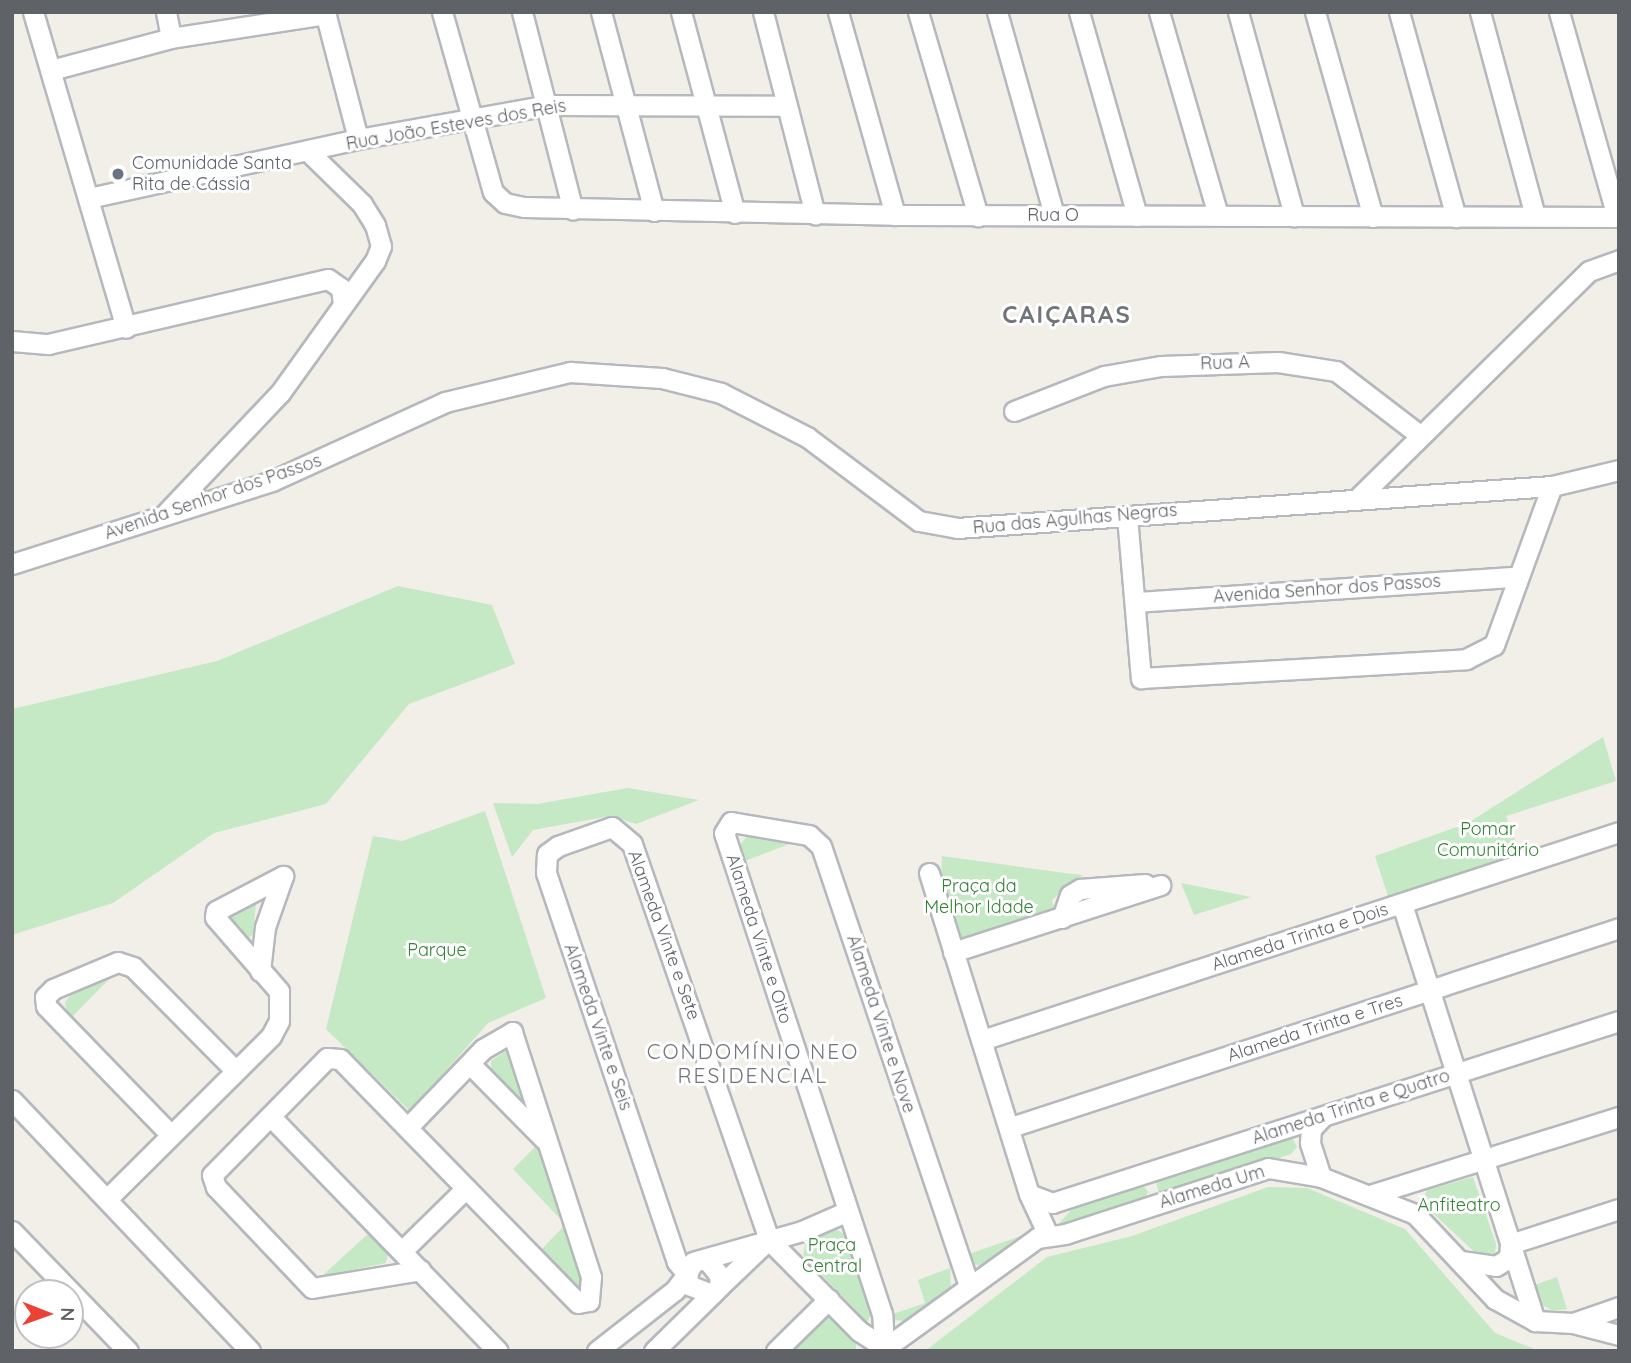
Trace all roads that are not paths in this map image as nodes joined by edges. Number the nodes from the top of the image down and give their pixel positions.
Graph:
1 (33, 12) edge
2 (166, 12) edge
3 (442, 12) edge
4 (522, 12) edge
5 (601, 12) edge
6 (681, 12) edge
7 (763, 12) edge
8 (838, 12) edge
9 (918, 12) edge
10 (997, 12) edge
11 (1079, 12) edge
12 (1159, 12) edge
13 (1238, 12) edge
14 (1315, 12) edge
15 (1399, 12) edge
16 (1480, 12) edge
17 (1559, 12) edge
18 (325, 13) edge
19 (171, 38) junction
20 (51, 70) junction
21 (625, 103) junction
22 (706, 104) junction
23 (548, 105) junction
24 (787, 106) junction
25 (473, 118) junction
26 (358, 139) junction
27 (310, 153) junction
28 (89, 198) junction
29 (573, 210) junction
30 (654, 211) junction
31 (735, 213) junction
32 (815, 214) junction
33 (895, 215) junction
34 (1054, 215) junction
35 (1218, 215) junction
36 (978, 216) junction
37 (1137, 216) junction
38 (1294, 216) junction
39 (1535, 216) junction
40 (1373, 217) junction
41 (1456, 217) junction
42 (1618, 218) edge
43 (1619, 260) edge
44 (343, 304) junction
45 (127, 328) junction
46 (12, 341) edge
47 (570, 372) joint
48 (1014, 411) dead end
49 (1421, 436) junction
50 (1619, 470) edge
51 (1552, 486) junction
52 (1359, 497) junction
53 (166, 513) junction
54 (1126, 516) junction
55 (12, 564) edge
56 (1517, 576) junction
57 (1136, 602) junction
58 (741, 822) joint
59 (622, 831) joint
60 (1619, 832) edge
61 (929, 873) dead end
62 (1402, 904) junction
63 (1062, 918) dead end
64 (265, 927) junction
65 (1619, 928) edge
66 (228, 937) junction
67 (953, 952) junction
68 (260, 971) junction
69 (1432, 990) junction
70 (1619, 1021) edge
71 (982, 1040) junction
72 (471, 1065) junction
73 (235, 1070) junction
74 (1460, 1072) junction
75 (12, 1100) edge
76 (270, 1116) junction
77 (1322, 1117) junction
78 (1619, 1117) edge
79 (408, 1127) junction
80 (1011, 1127) junction
81 (170, 1134) junction
82 (546, 1142) junction
83 (1482, 1161) junction
84 (1139, 1174) junction
85 (1321, 1177) junction
86 (464, 1190) junction
87 (1083, 1194) junction
88 (1029, 1195) junction
89 (1373, 1195) junction
90 (108, 1198) junction
91 (1147, 1207) junction
92 (1619, 1209) edge
93 (848, 1211) junction
94 (12, 1231) edge
95 (802, 1231) junction
96 (1041, 1233) junction
97 (769, 1240) junction
98 (1510, 1244) junction
99 (402, 1251) junction
100 (790, 1257) junction
101 (707, 1260) junction
102 (1461, 1261) junction
103 (421, 1270) junction
104 (687, 1274) junction
105 (968, 1284) junction
106 (716, 1290) junction
107 (829, 1299) junction
108 (1619, 1307) edge
109 (882, 1314) junction
110 (1535, 1321) junction
111 (1573, 1323) junction
112 (859, 1331) junction
113 (1619, 1335) edge
114 (883, 1349) edge
115 (128, 1351) edge
116 (250, 1351) edge
117 (498, 1351) edge
118 (597, 1351) edge
119 (654, 1351) edge
120 (776, 1351) edge

1 - 20 street
2 - 19 street
3 - 25 street
4 - 23 street
5 - 21 street
6 - 22 street
7 - 24 street
8 - 33 street
9 - 36 street
10 - 34 street
11 - 37 street
12 - 35 street
13 - 38 street
14 - 40 street
15 - 41 street
16 - 39 street
17 - 42 street
18 - 19 street
18 - 26 street
19 - 20 street
20 - 28 street
21 - 22 street, Rua João Esteves dos Reis
21 - 23 street, Rua João Esteves dos Reis
21 - 30 street
22 - 24 street, Rua João Esteves dos Reis
22 - 31 street
23 - 25 street, Rua João Esteves dos Reis
23 - 29 street
24 - 32 street
25 - 26 street, Rua João Esteves dos Reis
25 - 29 street, Rua O
26 - 27 street, Rua João Esteves dos Reis
27 - 28 street, Rua João Esteves dos Reis
27 - 44 street
28 - 45 street
29 - 30 street, Rua O
30 - 31 street, Rua O
31 - 32 street, Rua O
32 - 33 street, Rua O
33 - 36 street, Rua O
34 - 36 street, Rua O
34 - 37 street, Rua O
35 - 37 street, Rua O
35 - 38 street, Rua O
38 - 40 street, Rua O
39 - 41 street, Rua O
39 - 42 street, Rua O
40 - 41 street, Rua O
43 - 49 street
44 - 45 street
44 - 53 street
45 - 46 street
47 - 53 street, Avenida Senhor dos Passos
47 - 54 street, Rua das Agulhas Negras
48 - 49 street, Rua A
49 - 52 street
50 - 51 street, Rua das Agulhas Negras
51 - 52 street, Rua das Agulhas Negras
51 - 56 street
52 - 54 street, Rua das Agulhas Negras
53 - 55 street, Avenida Senhor dos Passos
54 - 57 street
56 - 57 street, Avenida Senhor dos Passos
56 - 57 street
58 - 93 street, Alameda Vinte e Oito
58 - 105 street, Alameda Vinte e Nove
59 - 97 street, Alameda Vinte e Sete
59 - 104 street, Alameda Vinte e Seis
60 - 62 street, Alameda Trinta e Dois
61 - 67 street
62 - 69 street
62 - 71 street, Alameda Trinta e Dois
63 - 67 street
64 - 66 street
64 - 66 street
64 - 68 street
65 - 69 street, Alameda Trinta e Tres
66 - 68 street
67 - 71 street
68 - 73 street
69 - 74 street
69 - 80 street, Alameda Trinta e Tres
70 - 74 street, Alameda Trinta e Quatro
71 - 80 street
72 - 79 street
72 - 82 street
72 - 82 street
73 - 81 street
73 - 81 street
74 - 77 street, Alameda Trinta e Quatro
74 - 83 street
75 - 90 street
76 - 79 street
76 - 99 street
76 - 103 street
77 - 84 street, Alameda Trinta e Quatro
77 - 85 street
78 - 83 street
79 - 86 street
80 - 88 street
81 - 90 street
82 - 86 street
83 - 89 street
83 - 98 street
84 - 87 street, Alameda Trinta e Quatro
84 - 91 street
85 - 89 street, Alameda Um
85 - 91 street, Alameda Um
86 - 99 street
87 - 88 street, Alameda Trinta e Quatro
87 - 96 street, Alameda Trinta e Quatro
88 - 96 street
89 - 102 street, Alameda Um
90 - 116 street
91 - 96 street, Alameda Um
92 - 98 street
93 - 95 street
93 - 109 street, Alameda Vinte e Oito
94 - 115 street
95 - 97 street
95 - 100 street
96 - 105 street, Alameda Um
97 - 100 street
97 - 101 street
97 - 106 street
98 - 102 street
98 - 110 street
99 - 103 street
100 - 107 street
101 - 104 street
101 - 106 street
102 - 110 street, Alameda Um
103 - 117 street
104 - 106 street
104 - 118 street
105 - 114 street, Alameda Um
106 - 119 street
107 - 112 street
107 - 120 street
108 - 111 street
109 - 112 street
109 - 114 street, Alameda Vinte e Oito
110 - 111 street
111 - 113 street
112 - 114 street

